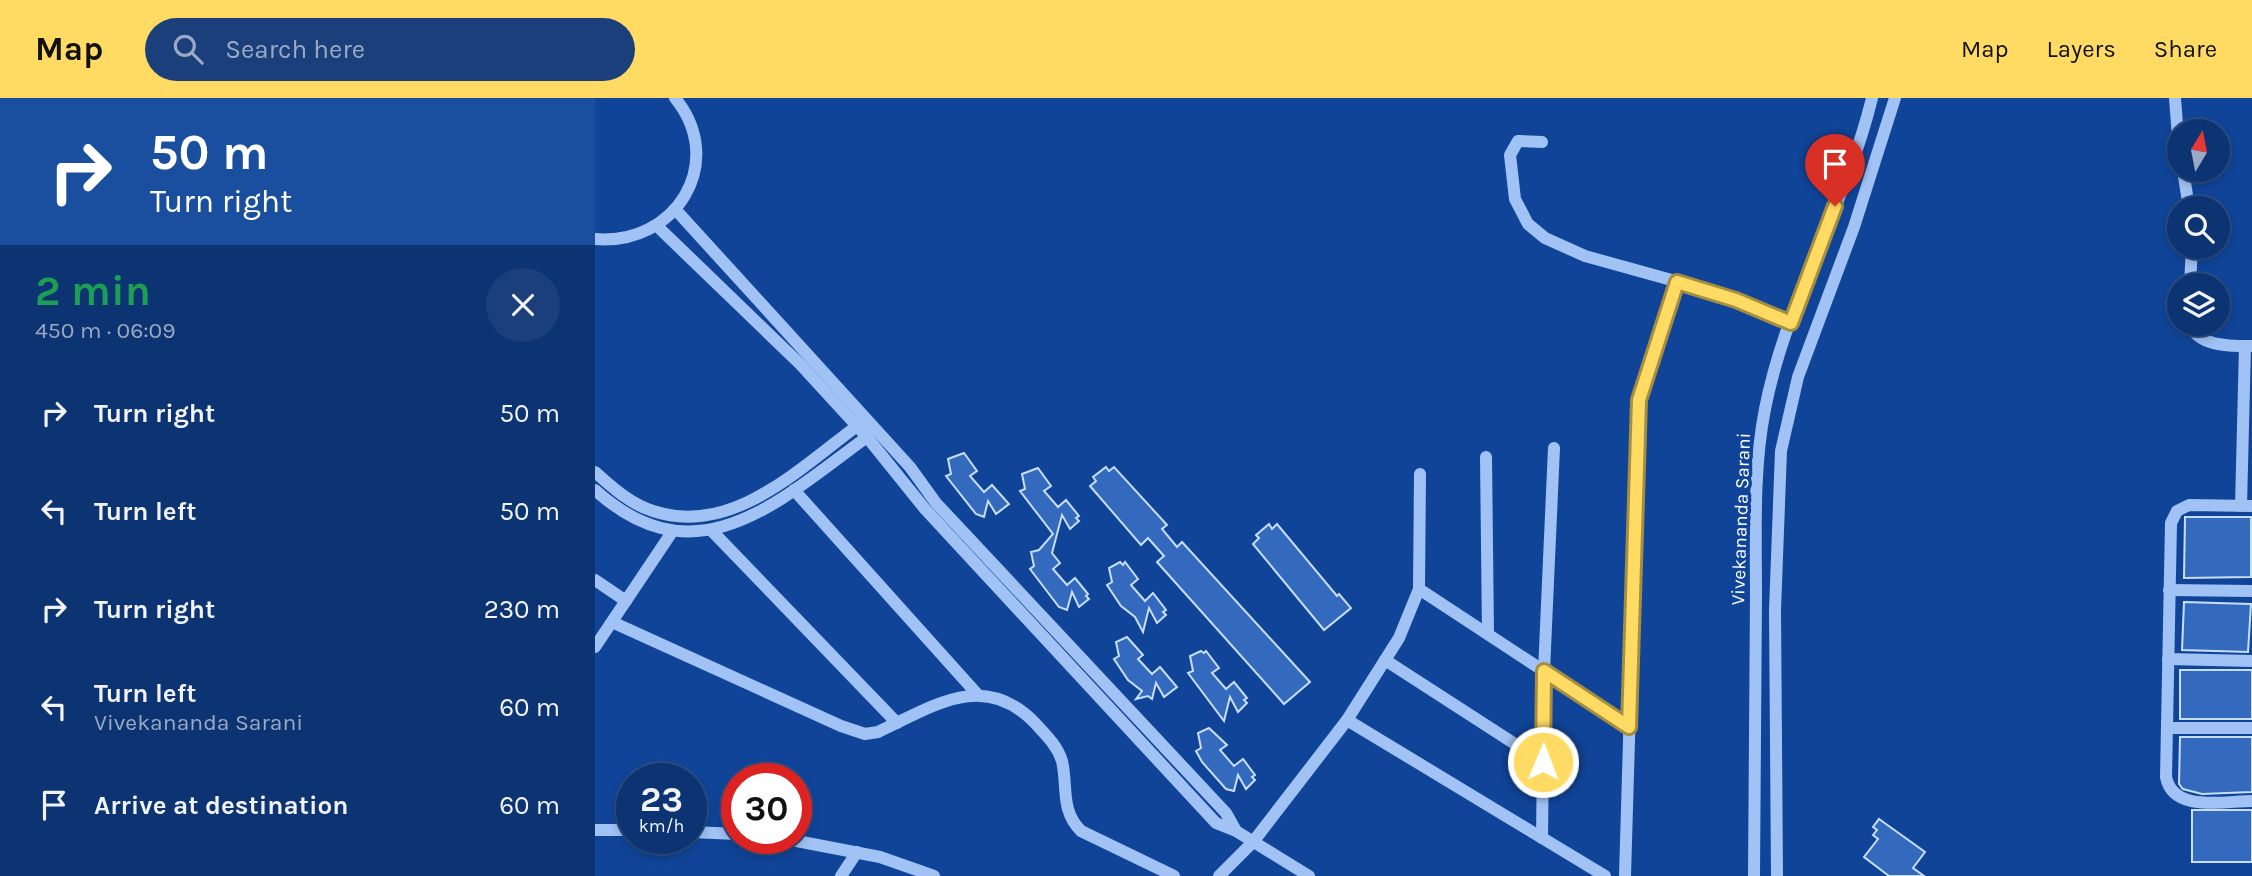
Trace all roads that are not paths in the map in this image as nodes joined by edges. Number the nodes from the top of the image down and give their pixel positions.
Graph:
1 (675, 98) edge
2 (1872, 98) edge
3 (1895, 98) edge
4 (2175, 98) edge
5 (2177, 119) edge
6 (1542, 142) dead end
7 (675, 209) junction
8 (657, 226) junction
9 (595, 239) edge
10 (1677, 282) junction
11 (1791, 323) junction
12 (2198, 336) edge
13 (793, 340) junction
14 (2249, 346) edge
15 (784, 351) junction
16 (857, 426) junction
17 (2248, 428) edge
18 (867, 437) junction
19 (1554, 448) dead end
20 (1486, 457) dead end
21 (595, 472) edge
22 (1420, 474) dead end
23 (595, 490) edge
24 (795, 490) junction
25 (2247, 506) edge
26 (712, 531) junction
27 (672, 532) junction
28 (595, 580) edge
29 (1419, 589) junction
30 (2169, 590) junction
31 (2252, 591) edge
32 (626, 601) junction
33 (612, 622) junction
34 (1487, 634) junction
35 (595, 647) edge
36 (2168, 659) junction
37 (1385, 660) junction
38 (2252, 661) edge
39 (1544, 671) junction
40 (978, 695) junction
41 (1347, 720) junction
42 (897, 723) junction
43 (1629, 727) junction
44 (2167, 728) junction
45 (2252, 728) edge
46 (1755, 733) junction
47 (1775, 733) junction
48 (1543, 762) junction
49 (2252, 800) edge
50 (595, 830) edge
51 (616, 830) edge
52 (1236, 831) junction
53 (1542, 838) junction
54 (1253, 842) junction
55 (812, 844) edge
56 (857, 852) junction
57 (841, 876) edge
58 (934, 876) edge
59 (1174, 876) edge
60 (1219, 876) edge
61 (1310, 876) edge
62 (1605, 876) edge
63 (1625, 876) edge
64 (1754, 876) edge
65 (1777, 876) edge

1 - 7 street
2 - 11 street, Vivekananda Sarani
3 - 47 street, Vivekananda Sarani
4 - 5 street
6 - 10 street
7 - 8 street
7 - 13 street
8 - 9 street
8 - 15 street
10 - 11 street
10 - 43 street
11 - 46 street, Vivekananda Sarani
12 - 14 street
13 - 15 street
13 - 52 street
14 - 17 street
15 - 16 street
16 - 18 street
16 - 21 street
17 - 25 street
18 - 24 street
18 - 52 street
19 - 39 street
20 - 34 street
22 - 29 street
23 - 27 street
24 - 26 street
24 - 40 street
25 - 30 street
26 - 27 street
26 - 42 street
27 - 32 street
28 - 32 street
29 - 34 street
29 - 37 street
30 - 31 street
30 - 36 street
32 - 33 street
33 - 35 street
33 - 42 street
34 - 39 street
36 - 38 street
36 - 44 street
37 - 41 street
37 - 48 street
39 - 43 street
39 - 48 street
40 - 42 street
40 - 59 street
41 - 53 street
41 - 54 street
43 - 63 street
44 - 45 street
44 - 49 street
46 - 47 street
46 - 64 street, Vivekananda Sarani
47 - 65 street, Vivekananda Sarani
48 - 53 street
50 - 51 street
52 - 54 street
53 - 62 street
54 - 60 street
54 - 61 street
55 - 56 street
56 - 57 street
56 - 58 street

